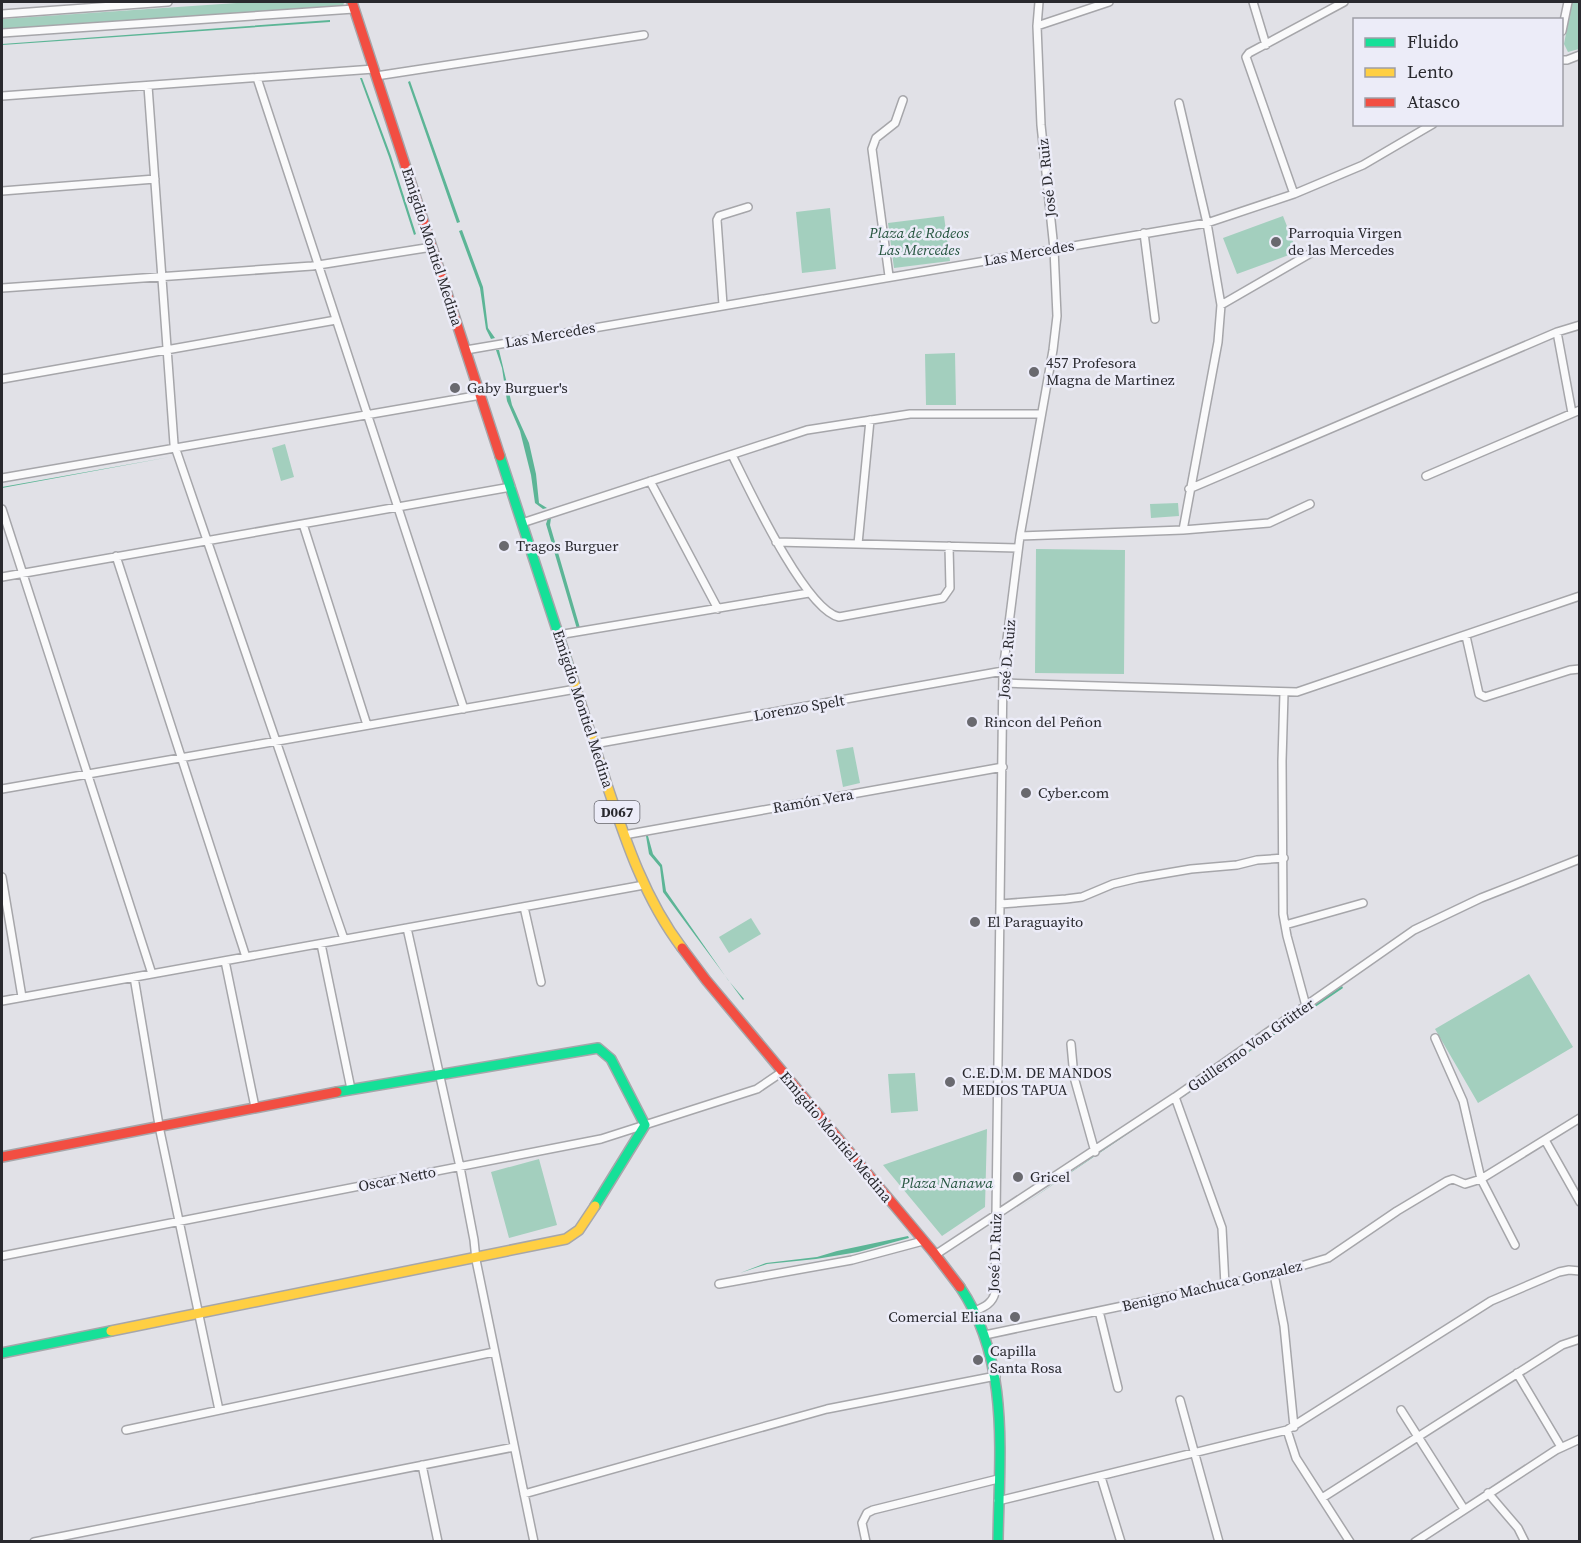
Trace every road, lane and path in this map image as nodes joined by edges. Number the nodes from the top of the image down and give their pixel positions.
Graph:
1 (168, 2) edge
2 (1039, 2) edge
3 (1109, 2) edge
4 (1253, 2) edge
5 (1344, 2) edge
6 (1568, 2) edge
7 (77, 5) edge
8 (353, 5) edge
9 (2, 14) edge
10 (1037, 26) junction
11 (1563, 26) edge
12 (2, 33) edge
13 (644, 35) dead end
14 (1266, 45) junction
15 (1580, 55) edge
16 (1564, 60) edge
17 (1580, 64) edge
18 (375, 72) junction
19 (257, 78) junction
20 (148, 86) junction
21 (2, 96) edge
22 (903, 100) dead end
23 (1179, 104) dead end
24 (1430, 126) edge
25 (155, 179) junction
26 (2, 190) edge
27 (1294, 194) junction
28 (748, 207) dead end
29 (1207, 223) junction
30 (1144, 233) junction
31 (432, 247) junction
32 (1054, 249) junction
33 (1311, 253) dead end
34 (318, 265) junction
35 (889, 276) junction
36 (162, 277) junction
37 (2, 288) edge
38 (723, 304) junction
39 (1221, 305) junction
40 (1155, 319) dead end
41 (336, 320) junction
42 (1580, 325) edge
43 (1557, 332) junction
44 (167, 350) junction
45 (466, 350) junction
46 (2, 379) edge
47 (481, 395) junction
48 (1580, 410) edge
49 (1572, 413) junction
50 (1041, 414) junction
51 (367, 415) junction
52 (870, 420) junction
53 (175, 448) junction
54 (732, 455) junction
55 (1426, 476) dead end
56 (2, 478) edge
57 (650, 481) junction
58 (511, 488) junction
59 (1189, 489) junction
60 (1310, 504) dead end
61 (398, 507) junction
62 (2, 509) edge
63 (522, 523) junction
64 (303, 524) junction
65 (1182, 530) junction
66 (1020, 536) junction
67 (207, 541) junction
68 (776, 542) junction
69 (858, 544) junction
70 (949, 546) junction
71 (1018, 548) junction
72 (116, 556) junction
73 (22, 573) junction
74 (2, 577) edge
75 (809, 593) junction
76 (1580, 596) edge
77 (718, 609) junction
78 (558, 635) junction
79 (1466, 636) junction
80 (1580, 669) edge
81 (1003, 671) junction
82 (1003, 683) junction
83 (576, 689) junction
84 (1284, 693) junction
85 (464, 709) junction
86 (367, 725) junction
87 (276, 741) junction
88 (594, 744) junction
89 (182, 758) junction
90 (1003, 767) junction
91 (87, 775) junction
92 (2, 789) edge
93 (624, 835) junction
94 (1284, 858) junction
95 (1580, 859) edge
96 (2, 877) edge
97 (644, 885) junction
98 (1363, 903) dead end
99 (1000, 904) junction
100 (524, 907) junction
101 (1285, 926) junction
102 (407, 928) junction
103 (344, 939) junction
104 (321, 944) junction
105 (246, 957) junction
106 (225, 961) junction
107 (152, 974) junction
108 (134, 977) junction
109 (541, 982) dead end
110 (22, 997) junction
111 (2, 1001) edge
112 (1306, 1006) junction
113 (1435, 1038) dead end
114 (1071, 1044) dead end
115 (782, 1072) junction
116 (441, 1074) junction
117 (351, 1089) junction
118 (1175, 1097) junction
119 (255, 1107) junction
120 (1580, 1118) edge
121 (159, 1125) junction
122 (645, 1125) junction
123 (1545, 1140) junction
124 (1095, 1152) junction
125 (2, 1157) edge
126 (460, 1167) junction
127 (1481, 1179) junction
128 (1580, 1202) edge
129 (996, 1214) junction
130 (179, 1221) junction
131 (923, 1241) junction
132 (1515, 1245) dead end
133 (935, 1255) junction
134 (2, 1256) edge
135 (476, 1260) junction
136 (1580, 1271) edge
137 (1274, 1274) junction
138 (719, 1284) dead end
139 (1225, 1285) junction
140 (975, 1311) junction
141 (1099, 1311) junction
142 (198, 1314) junction
143 (985, 1335) junction
144 (1580, 1338) edge
145 (494, 1352) junction
146 (2, 1353) edge
147 (1517, 1373) junction
148 (996, 1376) junction
149 (1118, 1388) dead end
150 (1180, 1400) dead end
151 (219, 1410) junction
152 (1401, 1410) dead end
153 (1294, 1427) junction
154 (126, 1430) dead end
155 (1287, 1430) junction
156 (1417, 1437) junction
157 (1580, 1439) edge
158 (514, 1447) junction
159 (1561, 1447) junction
160 (1194, 1454) junction
161 (422, 1465) junction
162 (1101, 1477) junction
163 (998, 1479) junction
164 (1488, 1493) junction
165 (524, 1494) junction
166 (1322, 1498) junction
167 (998, 1501) junction
168 (1464, 1509) junction
169 (49, 1540) edge
170 (34, 1542) edge
171 (438, 1542) edge
172 (534, 1542) edge
173 (866, 1542) edge
174 (998, 1542) edge
175 (1121, 1542) edge
176 (1220, 1542) edge
177 (1350, 1542) edge
178 (1415, 1542) edge
179 (1525, 1542) edge

1 - 7 street
2 - 10 street, José D. Ruiz
3 - 10 street
4 - 14 street
5 - 14 street
6 - 11 street
7 - 9 street
8 - 12 street
8 - 18 main road, Emigdio Montiel Medina / D067
10 - 32 street, José D. Ruiz
13 - 18 street
14 - 27 street
15 - 16 street
16 - 17 street
18 - 19 street
18 - 31 main road, Emigdio Montiel Medina / D067
19 - 20 street
19 - 34 street
20 - 21 street
20 - 25 street
22 - 35 street
23 - 29 street
24 - 27 street, Las Mercedes
25 - 26 street
25 - 36 street
27 - 29 street, Las Mercedes
28 - 38 street
29 - 30 street, Las Mercedes
29 - 39 street
30 - 32 street, Las Mercedes
30 - 40 street
31 - 34 street
31 - 45 main road, Emigdio Montiel Medina / D067
32 - 35 street, Las Mercedes
32 - 50 street, José D. Ruiz
33 - 39 street
34 - 36 street
34 - 41 street
35 - 38 street, Las Mercedes
36 - 37 street
36 - 44 street
38 - 45 street, Las Mercedes
39 - 59 street
41 - 44 street
41 - 51 street
42 - 43 street
43 - 49 street
43 - 59 street
44 - 46 street
44 - 53 street
45 - 47 main road, Emigdio Montiel Medina / D067
47 - 51 street
47 - 58 main road, Emigdio Montiel Medina / D067
48 - 49 street
49 - 55 street
50 - 52 street
50 - 66 street, José D. Ruiz
51 - 53 street
51 - 61 street
52 - 54 street
52 - 69 street
53 - 56 street
53 - 67 street
54 - 57 street
54 - 68 street
57 - 63 street
57 - 77 street
58 - 61 street
58 - 63 main road, Emigdio Montiel Medina / D067
59 - 65 street
60 - 65 street
61 - 64 street
61 - 85 street
62 - 73 street
63 - 78 main road, Emigdio Montiel Medina / D067
64 - 67 street
64 - 86 street
65 - 66 street
66 - 71 street, José D. Ruiz
67 - 72 street
67 - 87 street
68 - 69 street
68 - 75 street
69 - 70 street
70 - 71 street
70 - 75 street
71 - 81 street, José D. Ruiz
72 - 73 street
72 - 89 street
73 - 74 street
73 - 91 street
75 - 77 street
76 - 79 street
77 - 78 street
78 - 83 main road, Emigdio Montiel Medina / D067
79 - 80 street
79 - 84 street
81 - 82 street, José D. Ruiz
81 - 88 street, Lorenzo Spelt
82 - 84 street
82 - 90 street, José D. Ruiz
83 - 85 street
83 - 88 main road, Emigdio Montiel Medina / D067
84 - 94 street
85 - 86 street
86 - 87 street
87 - 89 street
87 - 103 street
88 - 93 main road, Emigdio Montiel Medina / D067
89 - 91 street
89 - 105 street
90 - 93 street, Ramón Vera
90 - 99 street, José D. Ruiz
91 - 92 street
91 - 107 street
93 - 97 main road, Emigdio Montiel Medina / D067
94 - 99 street
94 - 101 street
95 - 112 street, Guillermo Von Grütter
96 - 110 street
97 - 100 street
97 - 115 main road, Emigdio Montiel Medina / D067
98 - 101 street
99 - 129 street, José D. Ruiz
100 - 102 street
100 - 109 street
101 - 112 street
102 - 103 street
102 - 116 street
103 - 104 street
104 - 105 street
104 - 117 street
105 - 106 street
106 - 107 street
106 - 119 street
107 - 108 street
108 - 110 street
108 - 121 street
110 - 111 street
112 - 118 street, Guillermo Von Grütter
113 - 127 street
114 - 124 street
115 - 122 street, Oscar Netto
115 - 131 main road, Emigdio Montiel Medina / D067
116 - 117 main road
116 - 122 main road
116 - 126 street
117 - 119 main road
118 - 124 street, Guillermo Von Grütter
118 - 139 street
119 - 121 main road
120 - 123 street, Benigno Machuca Gonzalez
121 - 125 main road
121 - 130 street
122 - 126 street, Oscar Netto
122 - 135 main road
123 - 127 street, Benigno Machuca Gonzalez
123 - 128 street
124 - 129 street, Guillermo Von Grütter
126 - 130 street, Oscar Netto
126 - 135 street
127 - 132 street
127 - 137 street, Benigno Machuca Gonzalez
129 - 133 street, Guillermo Von Grütter
129 - 140 street, José D. Ruiz
130 - 134 street, Oscar Netto
130 - 142 street
131 - 133 main road, Emigdio Montiel Medina / D067
131 - 138 street
133 - 140 main road, Emigdio Montiel Medina / D067
135 - 142 main road
135 - 145 street
136 - 153 street
137 - 139 street, Benigno Machuca Gonzalez
137 - 153 street
139 - 141 street, Benigno Machuca Gonzalez
140 - 143 main road, Emigdio Montiel Medina / D067
141 - 143 street, Benigno Machuca Gonzalez
141 - 149 street
142 - 146 main road
142 - 151 street
143 - 148 main road, Emigdio Montiel Medina / D067
144 - 147 street
145 - 151 street
145 - 158 street
147 - 156 street
147 - 159 street
148 - 163 main road, Emigdio Montiel Medina / D067
148 - 165 street
150 - 160 street
151 - 154 street
152 - 156 street
153 - 155 street
155 - 160 street
155 - 166 street
156 - 166 street
156 - 168 street
157 - 159 street
158 - 161 street
158 - 165 street
159 - 164 street
160 - 162 street
160 - 176 street
161 - 169 street
161 - 171 street
162 - 167 street
162 - 175 street
163 - 167 main road, Emigdio Montiel Medina / D067
163 - 173 street
164 - 168 street
164 - 179 street
165 - 172 street
166 - 177 street
167 - 174 main road, Emigdio Montiel Medina / D067
168 - 178 street
169 - 170 street

